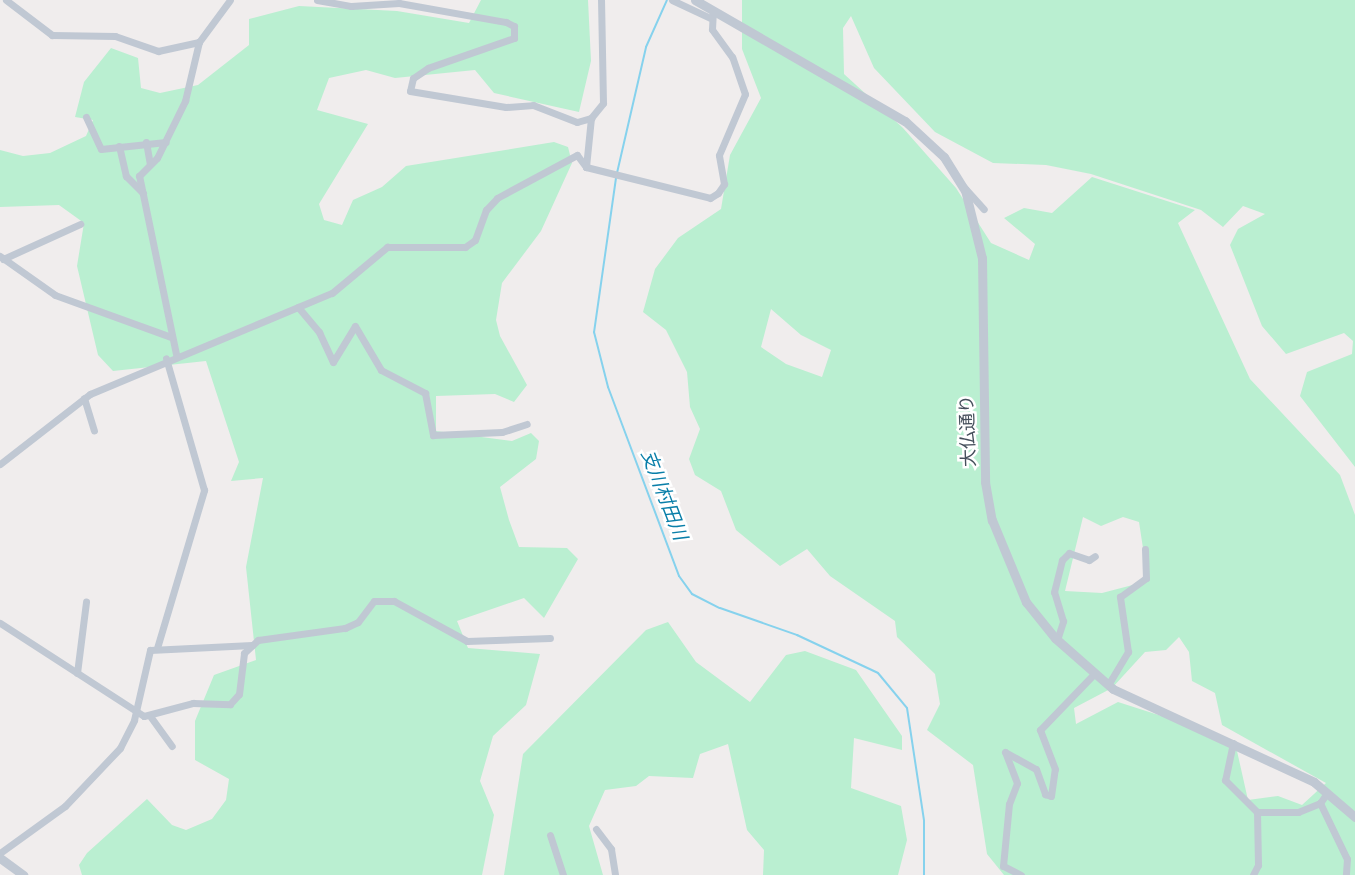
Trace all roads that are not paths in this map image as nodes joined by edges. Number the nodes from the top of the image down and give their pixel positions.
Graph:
1 (6, 0) edge
2 (230, 0) edge
3 (317, 0) edge
4 (601, 0) edge
5 (695, 0) edge
6 (675, 1) edge
7 (712, 14) junction
8 (199, 42) junction
9 (86, 117) dead end
10 (591, 118) junction
11 (146, 142) junction
12 (166, 142) junction
13 (119, 146) junction
14 (150, 164) junction
15 (586, 167) junction
16 (141, 173) junction
17 (126, 174) junction
18 (962, 185) junction
19 (143, 193) junction
20 (984, 209) dead end
21 (80, 224) dead end
22 (2, 257) edge
23 (298, 307) junction
24 (171, 337) junction
25 (176, 354) junction
26 (166, 358) junction
27 (84, 398) junction
28 (527, 424) dead end
29 (94, 430) dead end
30 (0, 464) edge
31 (1145, 549) dead end
32 (1095, 556) dead end
33 (86, 602) dead end
34 (0, 623) edge
35 (550, 638) dead end
36 (1057, 640) junction
37 (252, 645) junction
38 (158, 648) junction
39 (77, 673) junction
40 (1093, 675) junction
41 (1108, 685) junction
42 (134, 712) junction
43 (150, 716) junction
44 (1233, 743) junction
45 (172, 746) dead end
46 (1327, 793) junction
47 (1321, 803) junction
48 (1257, 812) junction
49 (1355, 817) edge
50 (596, 829) dead end
51 (550, 835) dead end
52 (0, 856) edge
53 (23, 875) edge
54 (564, 875) edge
55 (615, 875) edge
56 (1021, 875) edge
57 (1253, 875) edge
58 (1346, 875) edge

1 - 8 street
2 - 8 street
3 - 10 street
4 - 10 street
5 - 7 street, 大仏通り
6 - 7 street
7 - 15 street
7 - 18 street, 大仏通り
8 - 12 street
9 - 13 street
10 - 15 street
11 - 12 street
11 - 13 street
11 - 14 street
12 - 14 street
13 - 17 street
14 - 16 street
15 - 23 street
16 - 17 street
16 - 19 street
17 - 19 street
18 - 20 street
18 - 36 street, 大仏通り
19 - 24 street
21 - 22 street
22 - 24 street
23 - 25 street
23 - 28 street
24 - 25 street
25 - 26 street
26 - 27 street
26 - 38 street
27 - 29 street
27 - 30 street
31 - 41 street
32 - 36 street
33 - 39 street
34 - 39 street
35 - 37 street
36 - 40 street, 大仏通り
37 - 38 street
37 - 43 street
38 - 42 street
39 - 42 street
40 - 41 street, 大仏通り
40 - 56 street
41 - 44 street, 大仏通り
42 - 43 street
42 - 52 street
43 - 45 street
44 - 46 street, 大仏通り
44 - 48 street
46 - 47 street
46 - 49 street, 大仏通り
47 - 48 street
47 - 58 street
48 - 57 street
50 - 55 street
51 - 54 street
52 - 53 street

